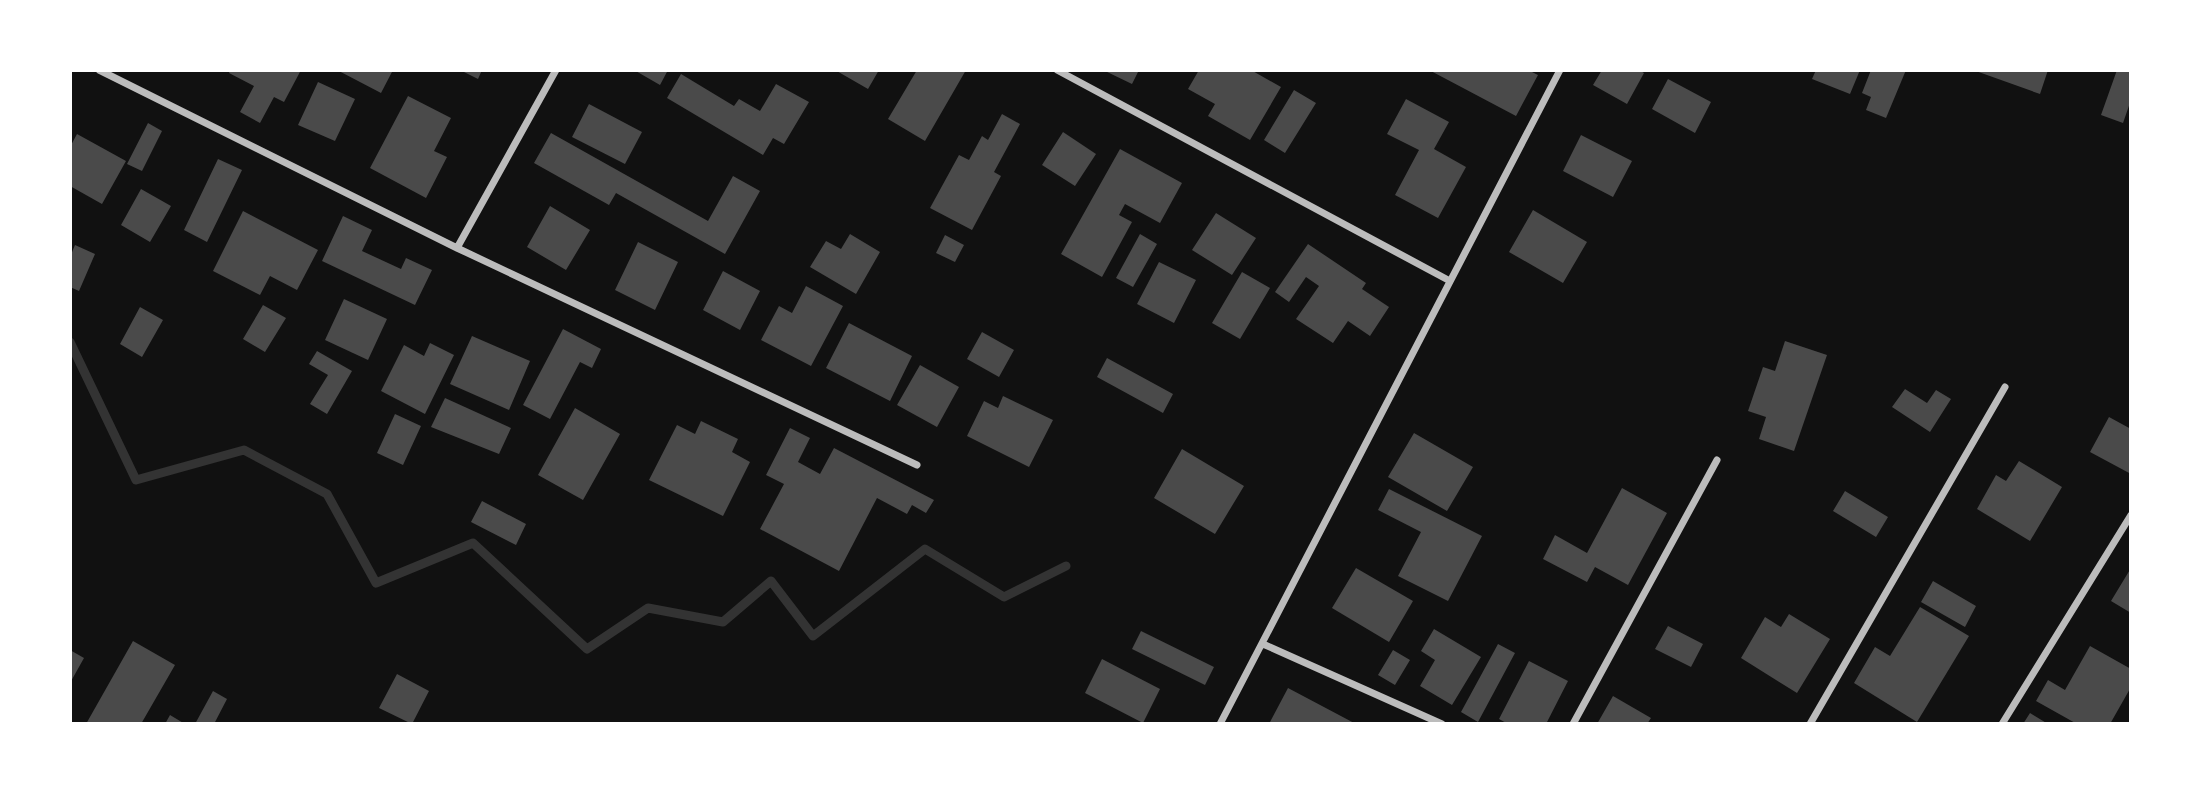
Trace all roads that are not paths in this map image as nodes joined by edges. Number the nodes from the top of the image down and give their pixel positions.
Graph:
1 (99, 70) edge
2 (556, 70) edge
3 (1057, 70) edge
4 (1560, 70) edge
5 (457, 248) junction
6 (1450, 281) junction
7 (2005, 387) dead end
8 (1717, 460) dead end
9 (917, 465) dead end
10 (2131, 515) edge
11 (1263, 644) junction
12 (1220, 724) edge
13 (1443, 724) edge
14 (1573, 724) edge
15 (1810, 724) edge
16 (2002, 724) edge

1 - 5 street
2 - 5 street
3 - 6 street
4 - 6 street
5 - 9 street
6 - 11 street
7 - 15 street
8 - 14 street
10 - 16 street
11 - 12 street
11 - 13 street

